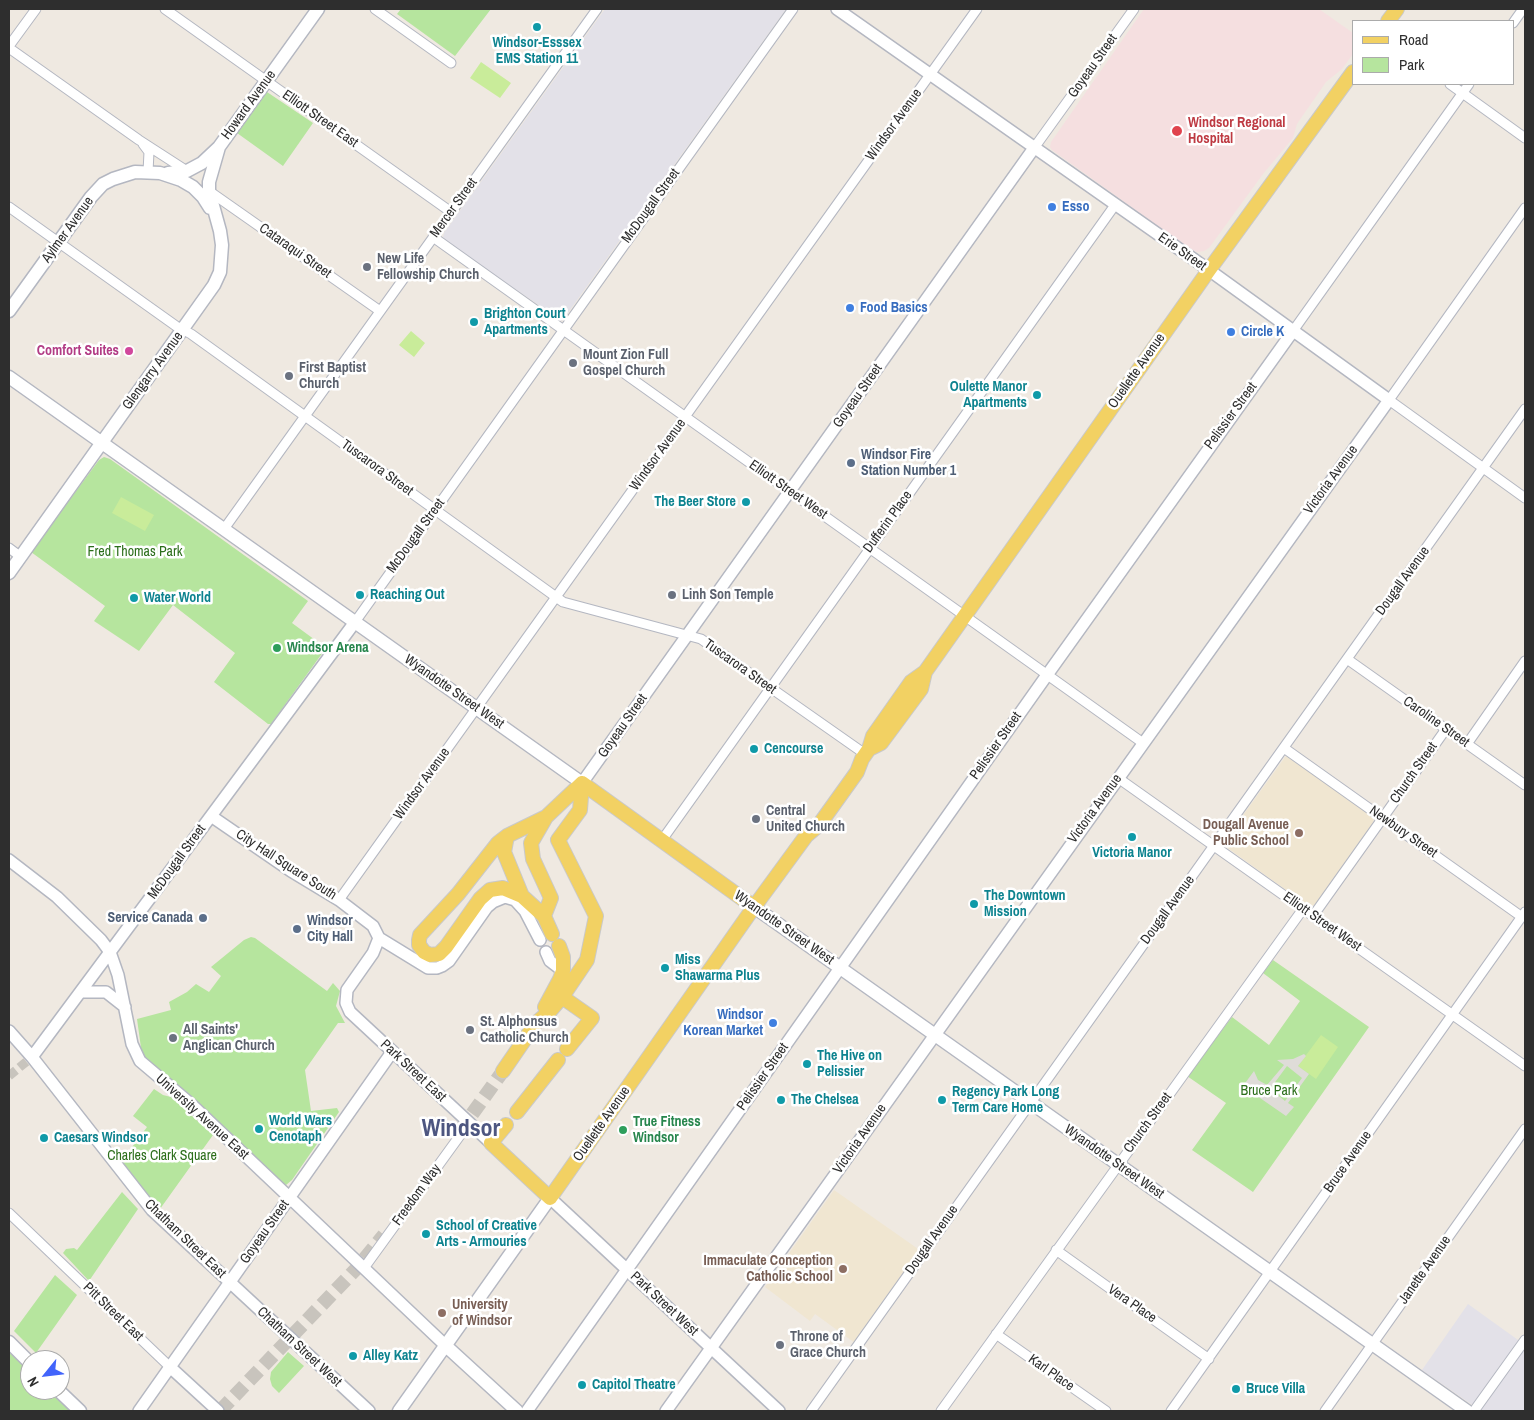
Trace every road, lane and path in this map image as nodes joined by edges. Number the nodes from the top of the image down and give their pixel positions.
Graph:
1 (36, 9) edge
2 (165, 9) edge
3 (318, 9) edge
4 (375, 9) edge
5 (597, 9) edge
6 (792, 9) edge
7 (837, 9) edge
8 (977, 9) edge
9 (1134, 9) edge
10 (1397, 9) edge
11 (1523, 9) edge
12 (1389, 20) edge
13 (1514, 22) edge
14 (9, 47) edge
15 (451, 63) dead end
16 (1352, 73) edge
17 (930, 75) junction
18 (266, 81) junction
19 (1451, 85) edge
20 (1468, 85) edge
21 (1463, 93) junction
22 (1525, 138) edge
23 (139, 140) junction
24 (219, 148) junction
25 (1034, 148) junction
26 (188, 171) junction
27 (154, 172) junction
28 (209, 191) junction
29 (1115, 205) junction
30 (9, 207) edge
31 (1525, 208) edge
32 (451, 212) junction
33 (215, 217) junction
34 (433, 237) junction
35 (58, 242) junction
36 (1209, 270) junction
37 (9, 311) edge
38 (380, 311) junction
39 (183, 329) junction
40 (563, 330) junction
41 (1292, 331) junction
42 (9, 377) edge
43 (1389, 400) junction
44 (1525, 409) edge
45 (305, 416) junction
46 (685, 417) junction
47 (102, 443) junction
48 (1484, 468) junction
49 (790, 492) junction
50 (1525, 498) edge
51 (435, 510) junction
52 (224, 529) junction
53 (9, 548) edge
54 (870, 548) junction
55 (20, 557) junction
56 (9, 573) edge
57 (556, 597) junction
58 (964, 616) junction
59 (355, 622) junction
60 (688, 635) junction
61 (1347, 659) junction
62 (1525, 661) edge
63 (1047, 675) junction
64 (770, 688) junction
65 (476, 708) junction
66 (1446, 729) junction
67 (1143, 743) junction
68 (1467, 744) junction
69 (1284, 748) junction
70 (865, 754) junction
71 (1118, 778) junction
72 (582, 784) junction
73 (1525, 785) edge
74 (211, 816) junction
75 (546, 817) junction
76 (1383, 818) junction
77 (507, 836) junction
78 (662, 840) junction
79 (1214, 846) junction
80 (9, 860) edge
81 (522, 896) junction
82 (339, 900) junction
83 (754, 907) junction
84 (1302, 908) junction
85 (1524, 914) edge
86 (544, 916) junction
87 (1313, 916) junction
88 (379, 938) junction
89 (549, 943) junction
90 (110, 952) junction
91 (840, 968) junction
92 (81, 992) junction
93 (562, 997) junction
94 (125, 1007) junction
95 (1453, 1015) junction
96 (536, 1023) junction
97 (9, 1032) edge
98 (934, 1034) junction
99 (567, 1049) dead end
100 (392, 1052) junction
101 (32, 1057) junction
102 (558, 1060) dead end
103 (1525, 1066) edge
104 (504, 1071) tunnel mouth
105 (1030, 1102) junction
106 (516, 1112) dead end
107 (469, 1122) junction
108 (506, 1125) dead end
109 (1525, 1129) edge
110 (491, 1143) junction
111 (1118, 1164) junction
112 (290, 1198) junction
113 (550, 1198) junction
114 (9, 1213) edge
115 (1056, 1250) junction
116 (364, 1268) junction
117 (627, 1270) junction
118 (1270, 1272) junction
119 (230, 1282) junction
120 (996, 1334) junction
121 (1525, 1340) edge
122 (9, 1342) edge
123 (1372, 1345) junction
124 (446, 1346) junction
125 (711, 1348) junction
126 (20, 1353) edge
127 (1209, 1359) junction
128 (170, 1367) junction
129 (68, 1400) edge
130 (80, 1411) edge
131 (139, 1411) edge
132 (218, 1411) edge
133 (369, 1411) edge
134 (399, 1411) edge
135 (517, 1411) edge
136 (527, 1411) edge
137 (666, 1411) edge
138 (779, 1411) edge
139 (810, 1411) edge
140 (941, 1411) edge
141 (1106, 1411) edge
142 (1172, 1411) edge
143 (1325, 1411) edge
144 (1467, 1411) edge
145 (1474, 1411) edge

1 - 14 street
2 - 18 street, Elliott Street East
3 - 18 main road, Howard Avenue
4 - 15 street
5 - 32 street, Mercer Street
6 - 40 street, McDougall Street
7 - 17 street, Erie Street
8 - 17 street, Windsor Avenue
9 - 25 street, Goyeau Street
10 - 12 main road
11 - 13 street
14 - 23 street
16 - 36 main road, Ouellette Avenue
17 - 25 street, Erie Street
17 - 46 street, Windsor Avenue
18 - 24 main road, Howard Avenue
18 - 32 street, Elliott Street East
19 - 21 street
20 - 21 street, Pelissier Street
21 - 22 street
21 - 41 street, Pelissier Street
23 - 26 street
23 - 27 street
24 - 26 main road, Howard Avenue
24 - 28 main road, Glengarry Avenue
25 - 29 street, Erie Street
25 - 49 street, Goyeau Street
26 - 27 main road, Howard Avenue
27 - 33 main road, Aylmer Avenue
27 - 35 main road, Aylmer Avenue
28 - 33 main road, Glengarry Avenue
28 - 38 street, Cataraqui Street
29 - 36 street, Erie Street
29 - 54 street, Dufferin Place
30 - 35 street, Tuscarora Street
31 - 43 street, Victoria Avenue
32 - 34 street, Mercer Street
33 - 39 main road, Glengarry Avenue
34 - 38 street, Mercer Street
34 - 40 street, Elliott Street West
35 - 37 main road, Aylmer Avenue
35 - 39 street, Tuscarora Street
36 - 41 street, Erie Street
36 - 58 main road, Ouellette Avenue
38 - 45 street, Mercer Street
39 - 45 street, Tuscarora Street
39 - 47 main road, Glengarry Avenue
40 - 46 street, Elliott Street West
40 - 51 street, McDougall Street
41 - 43 street, Erie Street
41 - 63 street, Pelissier Street
42 - 47 main road, Wyandotte Street West
43 - 48 street, Erie Street
43 - 67 street, Victoria Avenue
44 - 48 street, Dougall Avenue
45 - 51 street, Tuscarora Street
45 - 52 street, Mercer Street
46 - 49 street, Elliott Street West
46 - 57 street, Windsor Avenue
47 - 52 main road, Wyandotte Street West
47 - 55 main road, Glengarry Avenue
48 - 50 street, Erie Street
48 - 61 street, Dougall Avenue
49 - 54 street, Elliott Street West
49 - 60 street, Goyeau Street
51 - 57 street, Tuscarora Street
51 - 59 street, McDougall Street
52 - 59 main road, Wyandotte Street West
53 - 55 street
54 - 58 street, Elliott Street West
54 - 64 street, Dufferin Place
55 - 56 main road, Glengarry Avenue
57 - 60 street, Tuscarora Street
57 - 65 street, Windsor Avenue
58 - 63 street, Elliott Street West
58 - 70 main road, Ouellette Avenue
59 - 65 main road, Wyandotte Street West
59 - 74 street, McDougall Street
60 - 64 street, Tuscarora Street
60 - 72 street, Goyeau Street
61 - 66 street, Caroline Street
61 - 69 street, Dougall Avenue
62 - 68 street
63 - 67 street, Elliott Street West
63 - 91 street, Pelissier Street
64 - 70 street, Tuscarora Street
64 - 78 street, Dufferin Place
65 - 72 main road, Wyandotte Street West
65 - 82 street, Windsor Avenue
66 - 68 street, Caroline Street
66 - 76 street, Church Street
67 - 71 street, Victoria Avenue
68 - 73 street, Caroline Street
69 - 76 street, Newbury Street
69 - 79 street, Dougall Avenue
70 - 83 main road, Ouellette Avenue
71 - 79 street, Elliott Street West
71 - 98 street, Victoria Avenue
72 - 75 main road
72 - 78 main road, Wyandotte Street West
72 - 93 main road
74 - 82 street, City Hall Square South
74 - 90 street, McDougall Street
75 - 77 main road
75 - 86 main road
76 - 85 street, Newbury Street
76 - 87 street, Church Street
77 - 81 main road
77 - 81 main road
78 - 83 main road, Wyandotte Street West
79 - 84 street, Elliott Street West
79 - 105 street, Dougall Avenue
80 - 90 street, University Avenue East
81 - 86 main road
82 - 88 street, City Hall Square South
83 - 91 main road, Wyandotte Street West
83 - 113 main road, Ouellette Avenue
84 - 87 street, Elliott Street West
84 - 111 street, Church Street
85 - 95 street, Bruce Avenue
86 - 89 main road
87 - 95 street, Elliott Street West
88 - 89 street, City Hall Square South
88 - 100 street, Park Street East
89 - 96 main road
90 - 92 street, McDougall Street
90 - 94 street, University Avenue East
91 - 98 main road, Wyandotte Street West
91 - 117 street, Pelissier Street
92 - 94 street
92 - 101 street, McDougall Street
93 - 96 main road
93 - 99 main road
94 - 112 street, University Avenue East
95 - 103 street, Elliott Street West
95 - 118 street, Bruce Avenue
96 - 104 main road
97 - 101 street, Chatham Street East
98 - 105 main road, Wyandotte Street West
98 - 125 street, Victoria Avenue
100 - 107 street, Park Street East
100 - 112 street, Goyeau Street
101 - 119 street, Chatham Street East
102 - 106 main road
105 - 111 main road, Wyandotte Street West
105 - 139 street, Dougall Avenue
107 - 110 street, Park Street East
107 - 116 street, Freedom Way
108 - 110 main road
109 - 123 street, Janette Avenue
110 - 113 main road, Park Street East
111 - 115 street, Church Street
111 - 118 main road, Wyandotte Street West
112 - 116 street, University Avenue East
112 - 119 street, Goyeau Street
113 - 117 street, Park Street West
113 - 124 main road, Ouellette Avenue
114 - 128 street, Pitt Street East
115 - 120 street, Church Street
115 - 127 street, Vera Place
116 - 124 street, University Avenue East
117 - 125 street, Park Street West
117 - 136 street, Pelissier Street
118 - 123 main road, Wyandotte Street West
118 - 127 street, Bruce Avenue
119 - 128 street, Goyeau Street
119 - 133 street, Chatham Street West
120 - 140 street, Church Street
120 - 141 street, Karl Place
121 - 145 street
122 - 126 main road
123 - 143 street, Janette Avenue
123 - 144 main road, Wyandotte Street West
124 - 134 main road, Ouellette Avenue
124 - 135 main road
125 - 137 street, Victoria Avenue
125 - 138 street, Park Street West
127 - 142 street, Bruce Avenue
128 - 131 street, Goyeau Street
128 - 132 street, Pitt Street East
129 - 130 main road

